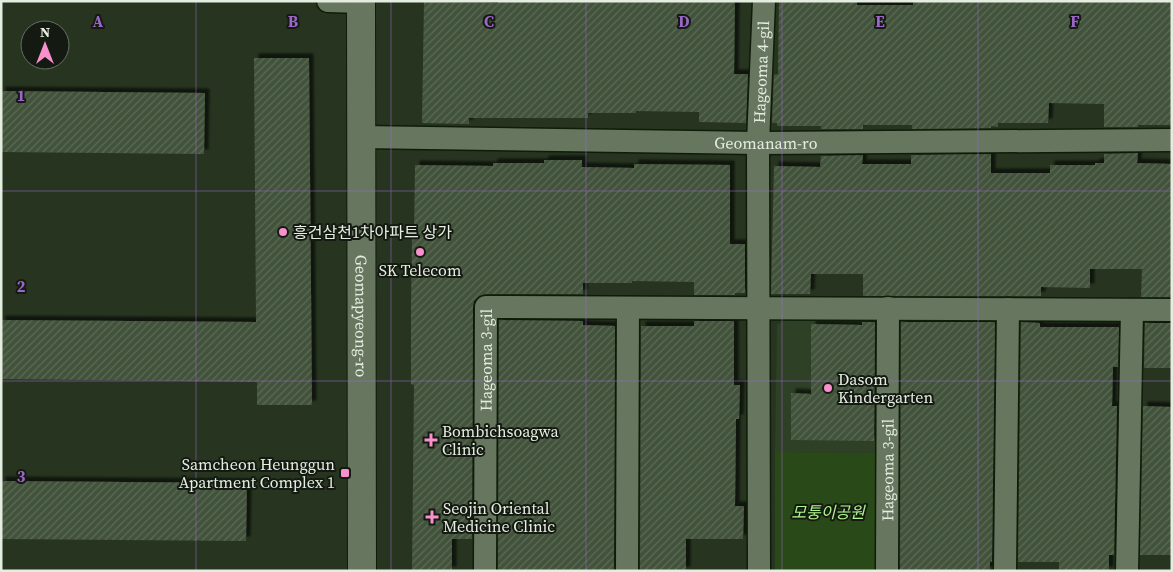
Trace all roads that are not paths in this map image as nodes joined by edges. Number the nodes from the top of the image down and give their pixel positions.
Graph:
1 (328, 1) edge
2 (764, 1) edge
3 (361, 2) edge
4 (361, 137) junction
5 (1172, 140) edge
6 (758, 143) junction
7 (628, 308) junction
8 (759, 308) junction
9 (888, 308) junction
10 (1008, 309) junction
11 (1132, 310) junction
12 (1172, 310) edge
13 (485, 563) edge
14 (362, 571) edge
15 (628, 571) edge
16 (759, 571) edge
17 (887, 571) edge
18 (1006, 571) edge
19 (1127, 571) edge

1 - 3 street
2 - 6 street, Hageoma 4-gil
3 - 4 street, Geomapyeong-ro
4 - 6 street, Geomanam-ro
4 - 14 street, Geomapyeong-ro
5 - 6 street, Geomanam-ro
6 - 8 street
7 - 8 street, Hageoma 3-gil
7 - 13 street, Hageoma 3-gil
7 - 15 street
8 - 9 street, Hageoma 3-gil
8 - 16 street
9 - 10 street, Hageoma 3-gil
9 - 17 street, Hageoma 3-gil
10 - 11 street, Hageoma 3-gil
10 - 18 street
11 - 12 street, Hageoma 3-gil
11 - 19 street

